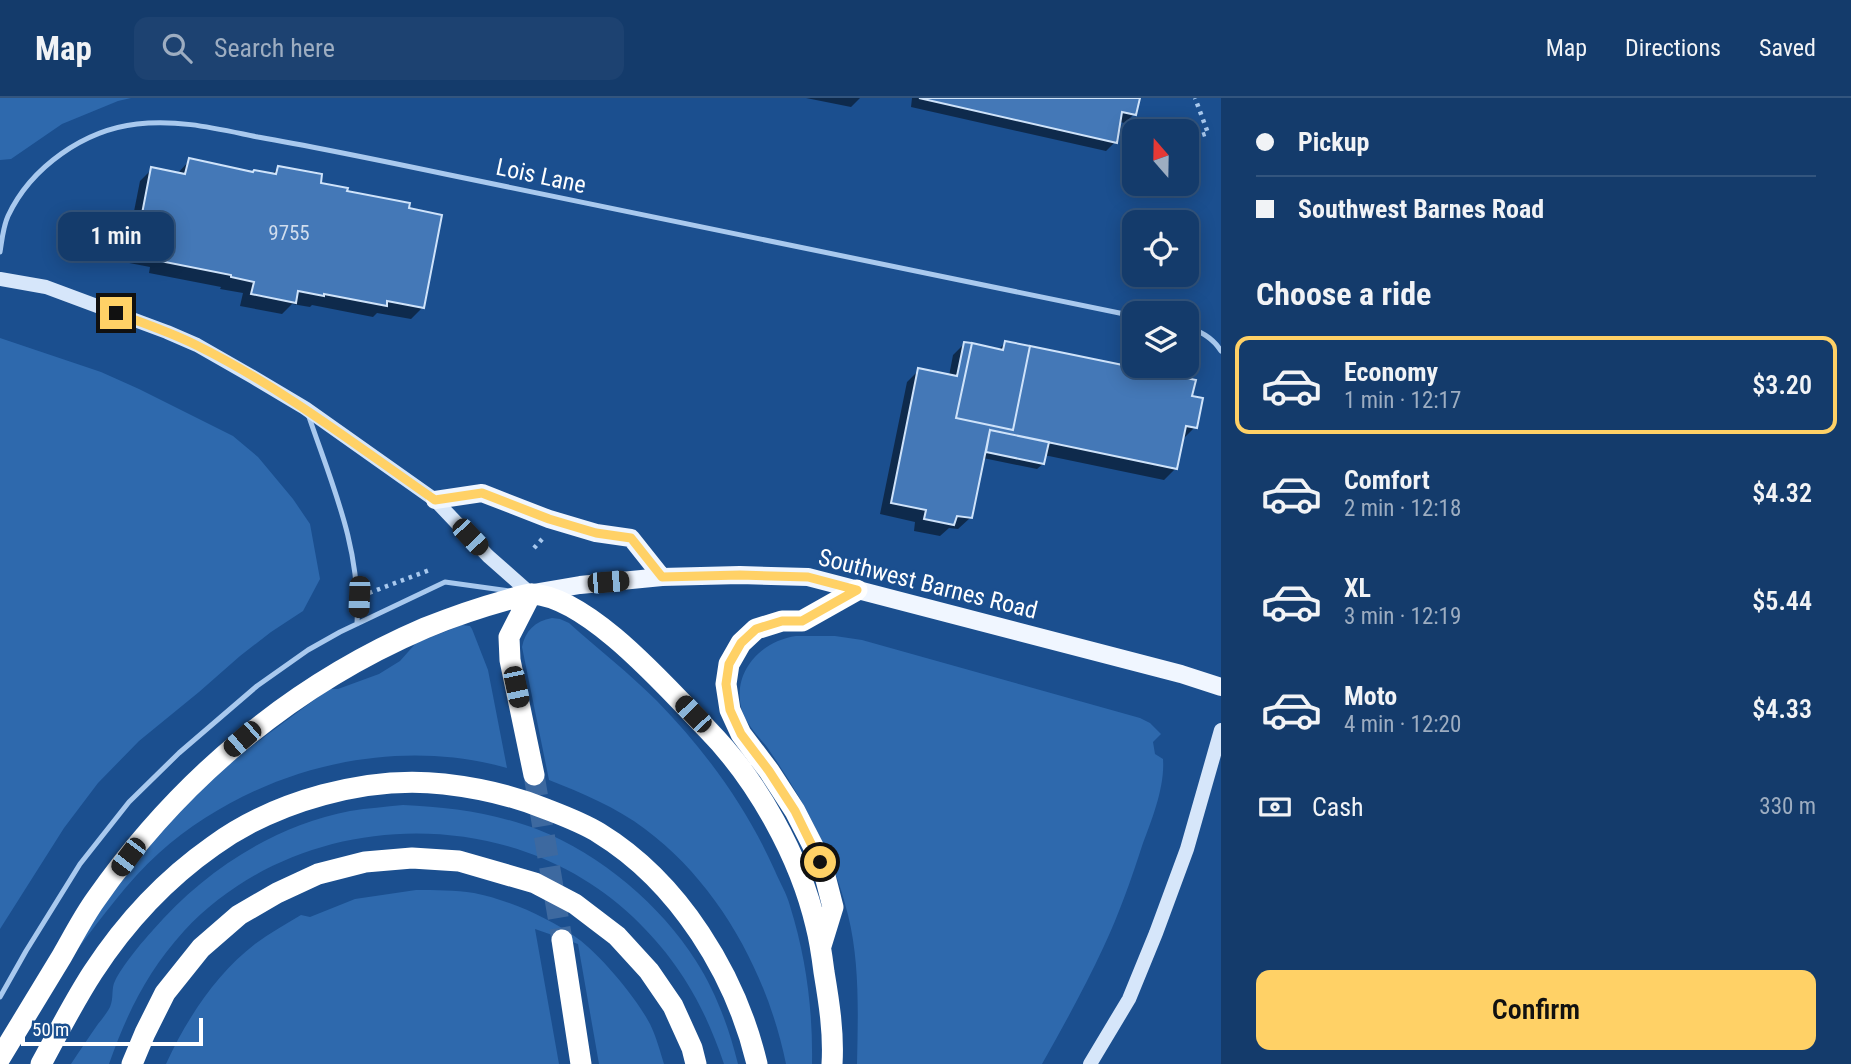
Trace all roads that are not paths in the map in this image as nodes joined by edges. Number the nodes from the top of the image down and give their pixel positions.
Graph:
1 (0, 252) edge
2 (0, 279) edge
3 (1122, 314) edge
4 (1199, 332) edge
5 (1221, 351) edge
6 (305, 408) junction
7 (435, 500) junction
8 (662, 577) junction
9 (857, 590) junction
10 (531, 594) junction
11 (358, 624) junction
12 (1221, 687) edge
13 (1221, 730) edge
14 (534, 775) tunnel mouth
15 (562, 940) tunnel mouth
16 (820, 948) junction
17 (0, 997) edge
18 (0, 1058) edge
19 (41, 1064) edge
20 (132, 1064) edge
21 (581, 1064) edge
22 (696, 1064) edge
23 (757, 1064) edge
24 (832, 1064) edge
25 (1090, 1064) edge

1 - 3 lane, Lois Lane
2 - 6 main road
4 - 5 lane
6 - 7 main road
6 - 11 lane
7 - 8 main road
7 - 10 main road
8 - 9 main road, Southwest Barnes Road
8 - 10 main road, Southwest Barnes Road
9 - 12 main road, Southwest Barnes Road
9 - 16 highway
10 - 11 lane
10 - 14 highway
10 - 16 highway
10 - 18 highway
11 - 17 lane
13 - 25 main road
15 - 21 highway
16 - 24 highway
19 - 23 highway
20 - 22 highway

